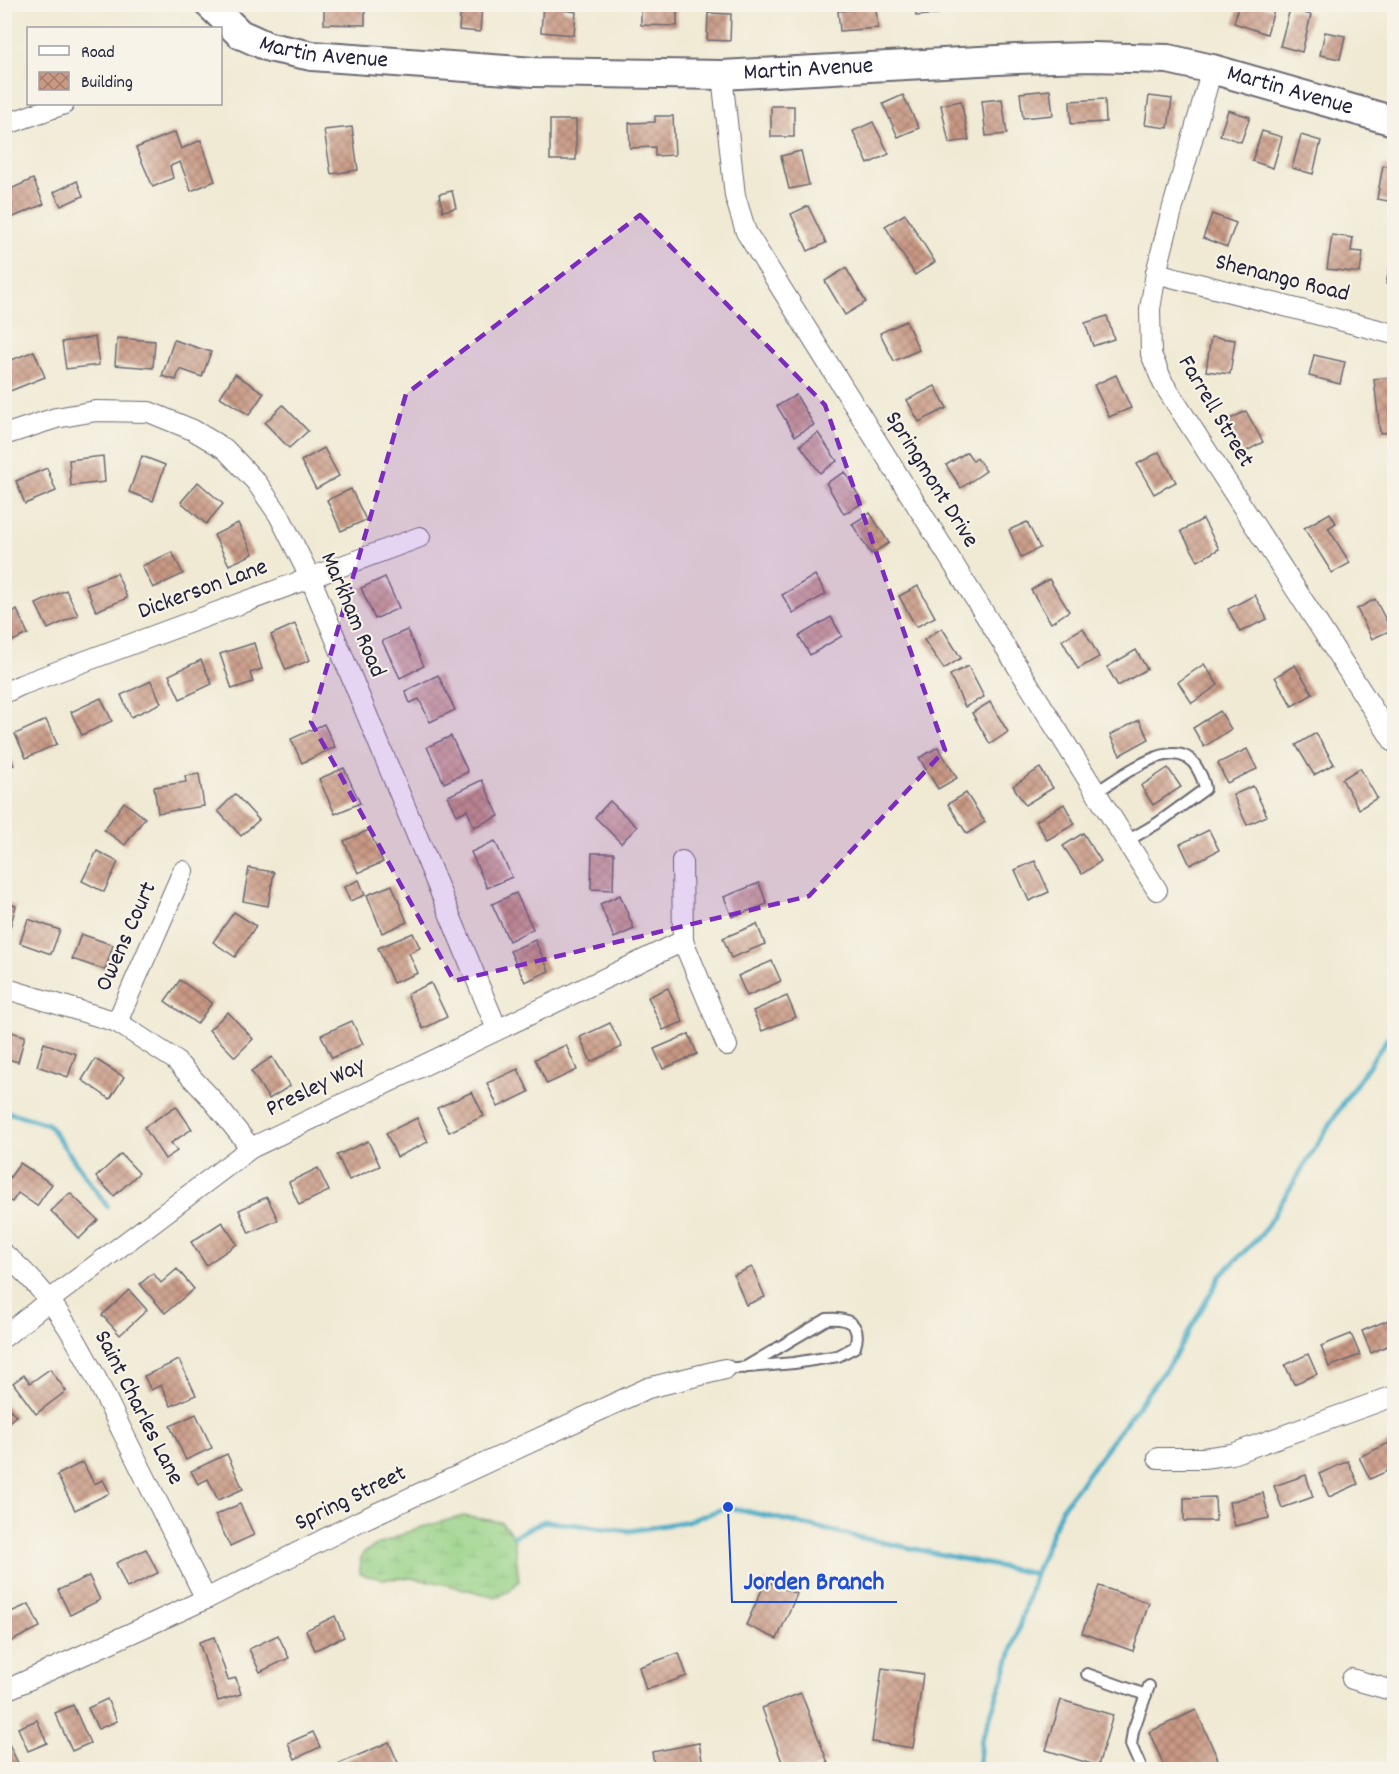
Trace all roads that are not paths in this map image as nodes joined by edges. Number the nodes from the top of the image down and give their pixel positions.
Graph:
1 (208, 4) edge
2 (230, 38) edge
3 (1212, 69) junction
4 (722, 75) junction
5 (61, 105) edge
6 (1395, 121) edge
7 (4, 125) edge
8 (1156, 273) junction
9 (1395, 334) edge
10 (4, 435) edge
11 (420, 537) dead end
12 (310, 578) junction
13 (4, 693) edge
14 (1395, 742) edge
15 (1096, 792) junction
16 (1127, 841) junction
17 (682, 861) dead end
18 (183, 871) dead end
19 (1157, 890) dead end
20 (683, 941) junction
21 (4, 988) edge
22 (117, 1023) junction
23 (497, 1029) junction
24 (727, 1046) dead end
25 (251, 1148) junction
26 (4, 1254) edge
27 (51, 1299) junction
28 (4, 1337) edge
29 (735, 1368) junction
30 (1395, 1396) edge
31 (1158, 1458) dead end
32 (206, 1599) junction
33 (1087, 1674) dead end
34 (1352, 1678) dead end
35 (4, 1691) edge
36 (1395, 1691) edge
37 (1142, 1770) edge

1 - 2 street, Martin Avenue
2 - 4 street, Martin Avenue
3 - 4 street, Martin Avenue
3 - 6 street, Martin Avenue
3 - 8 street, Farrell Street
4 - 15 street, Springmont Drive
5 - 7 street
8 - 9 street, Shenango Road
8 - 14 street, Farrell Street
10 - 12 street, Markham Road
11 - 12 street, Dickerson Lane
12 - 13 street, Dickerson Lane
12 - 23 street, Markham Road
15 - 16 street, Springmont Drive
15 - 16 lane
16 - 19 street, Springmont Drive
17 - 20 street
18 - 22 street, Owens Court
20 - 23 street, Presley Way
20 - 24 street
21 - 22 street
22 - 25 street
23 - 25 street, Presley Way
25 - 27 street, Presley Way
26 - 27 street, Saint Charles Lane
27 - 28 street, Presley Way
27 - 32 street, Saint Charles Lane
29 - 29 lane
29 - 32 street, Spring Street
30 - 31 street
32 - 35 street, Spring Street
33 - 37 lane
34 - 36 street

